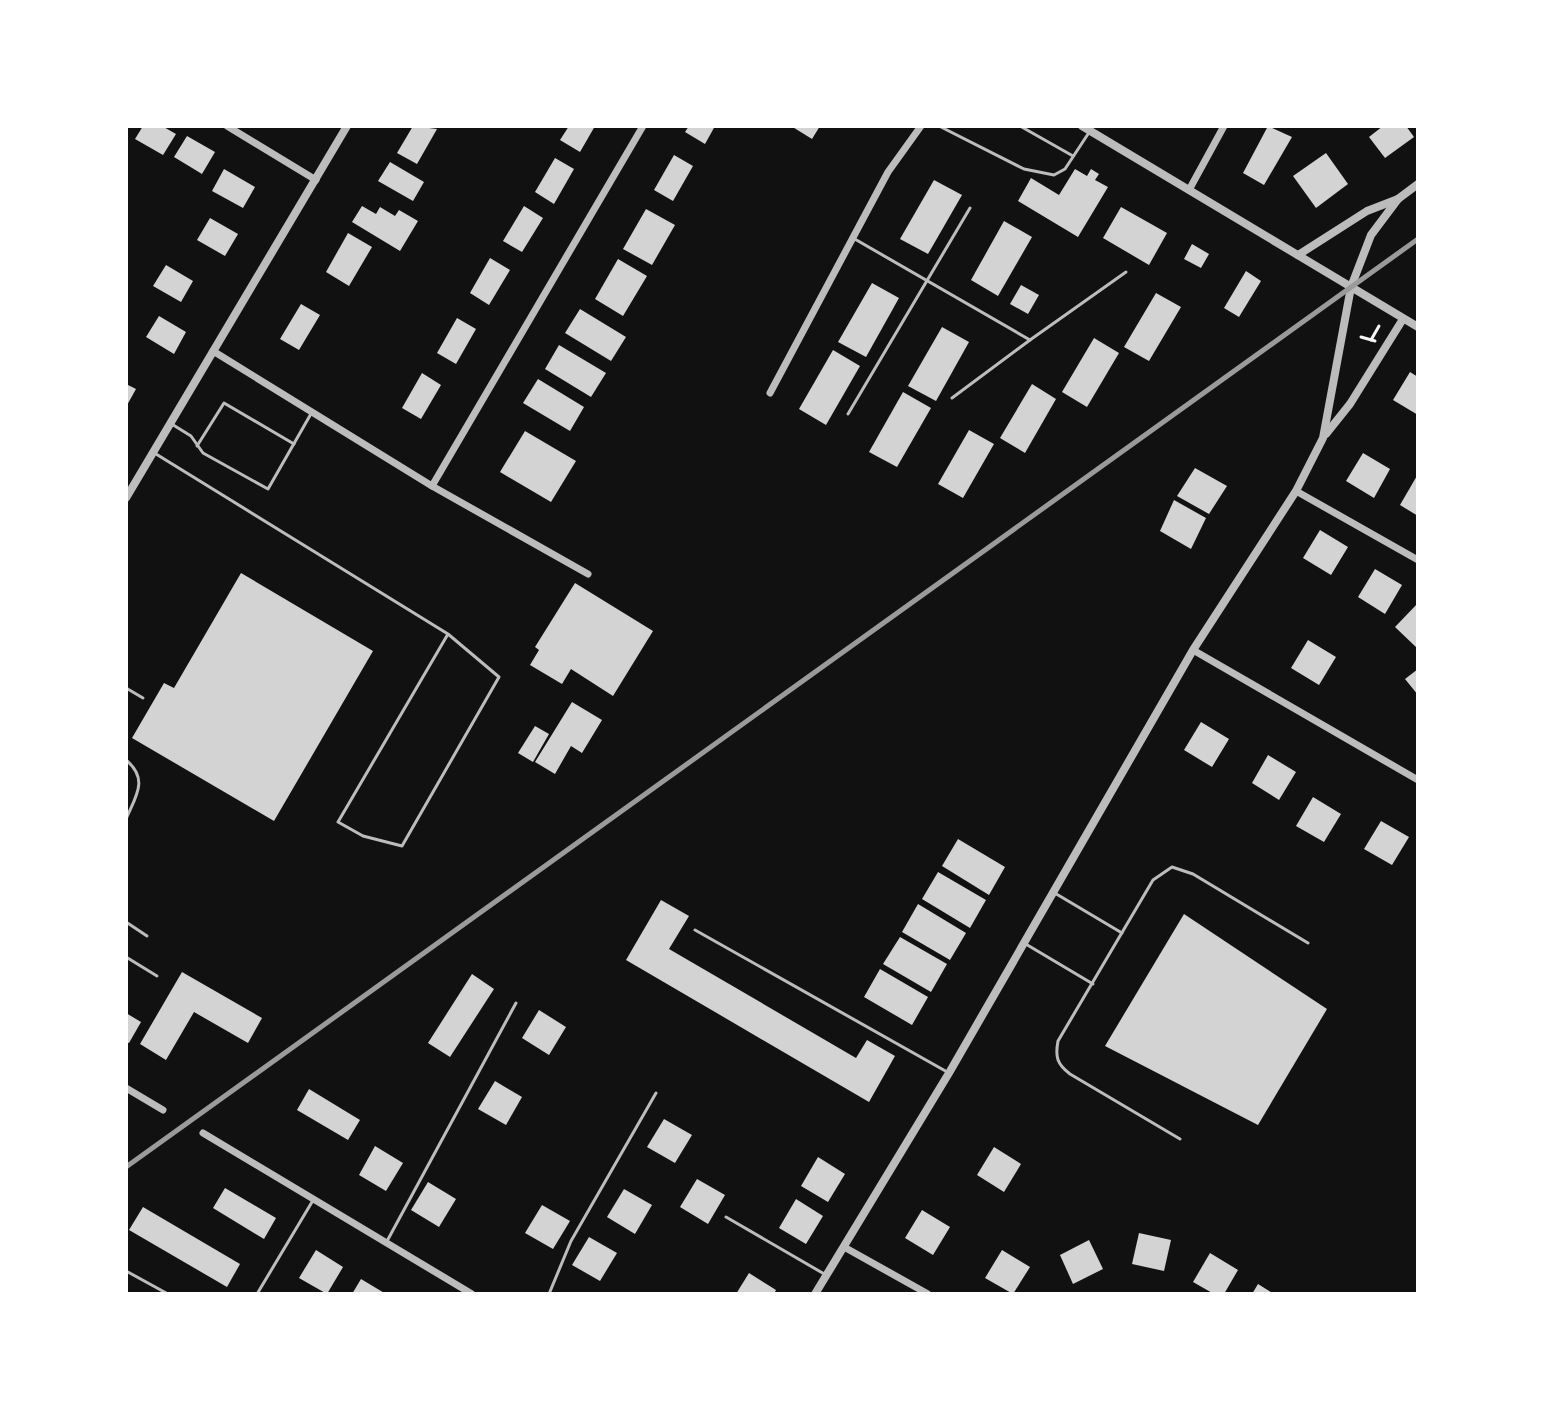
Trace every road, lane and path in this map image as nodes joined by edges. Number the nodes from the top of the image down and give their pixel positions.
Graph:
1 (227, 126) edge
2 (347, 126) edge
3 (643, 126) edge
4 (921, 126) edge
5 (939, 126) edge
6 (1020, 126) edge
7 (1224, 126) edge
8 (1086, 128) edge
9 (1073, 156) junction
10 (316, 180) junction
11 (1418, 184) edge
12 (1189, 190) junction
13 (1398, 199) junction
14 (970, 208) dead end
15 (853, 238) junction
16 (1298, 255) junction
17 (1126, 272) dead end
18 (927, 280) junction
19 (1351, 287) junction
20 (1403, 319) junction
21 (1379, 326) dead end
22 (1418, 327) edge
23 (1361, 337) dead end
24 (1030, 340) junction
25 (1371, 340) junction
26 (1379, 342) dead end
27 (213, 351) junction
28 (770, 393) dead end
29 (952, 398) dead end
30 (312, 412) junction
31 (848, 414) dead end
32 (170, 423) junction
33 (1323, 438) junction
34 (294, 444) junction
35 (197, 446) junction
36 (153, 452) junction
37 (432, 486) junction
38 (1296, 491) junction
39 (126, 498) edge
40 (1418, 560) edge
41 (588, 574) dead end
42 (448, 634) junction
43 (1193, 650) junction
44 (126, 688) edge
45 (143, 698) dead end
46 (126, 760) edge
47 (1418, 780) edge
48 (126, 819) edge
49 (1053, 892) junction
50 (126, 922) edge
51 (695, 930) dead end
52 (1122, 933) junction
53 (147, 936) dead end
54 (1024, 943) junction
55 (1308, 943) dead end
56 (126, 957) edge
57 (157, 976) dead end
58 (1093, 984) junction
59 (516, 1003) dead end
60 (949, 1073) junction
61 (126, 1088) edge
62 (656, 1093) dead end
63 (163, 1110) dead end
64 (203, 1133) dead end
65 (1180, 1139) dead end
66 (314, 1199) junction
67 (726, 1217) dead end
68 (386, 1243) junction
69 (844, 1247) junction
70 (126, 1271) edge
71 (826, 1275) junction
72 (168, 1294) edge
73 (257, 1294) edge
74 (472, 1294) edge
75 (549, 1294) edge
76 (815, 1294) edge
77 (928, 1294) edge

1 - 10 street
2 - 10 street
3 - 37 street
4 - 15 street
5 - 9 lane
6 - 9 lane
7 - 12 street
8 - 9 lane
8 - 12 street
10 - 27 street
11 - 13 street
12 - 16 street
13 - 16 street
13 - 19 street
14 - 18 lane
15 - 18 lane
15 - 28 street
16 - 19 street
17 - 24 lane
18 - 24 lane
18 - 31 lane
19 - 20 street
19 - 33 street
20 - 22 street
20 - 33 street
21 - 25 path
23 - 25 path
24 - 29 lane
25 - 26 path
27 - 30 street
27 - 32 street
30 - 34 lane
30 - 37 street
32 - 35 lane
32 - 36 street
33 - 38 street
34 - 35 lane
34 - 35 lane
36 - 39 street
36 - 42 lane
37 - 41 street
38 - 40 street
38 - 43 street
42 - 42 lane
43 - 47 street
43 - 49 street
44 - 45 lane
46 - 48 lane
49 - 52 lane
49 - 54 street
50 - 53 lane
51 - 60 lane
52 - 55 lane
52 - 58 lane
54 - 58 lane
54 - 60 street
56 - 57 lane
58 - 65 lane
59 - 68 lane
60 - 69 street
61 - 63 street
62 - 75 lane
64 - 66 street
66 - 68 street
66 - 73 lane
67 - 71 lane
68 - 74 street
69 - 71 street
69 - 77 street
70 - 72 lane
71 - 76 street

